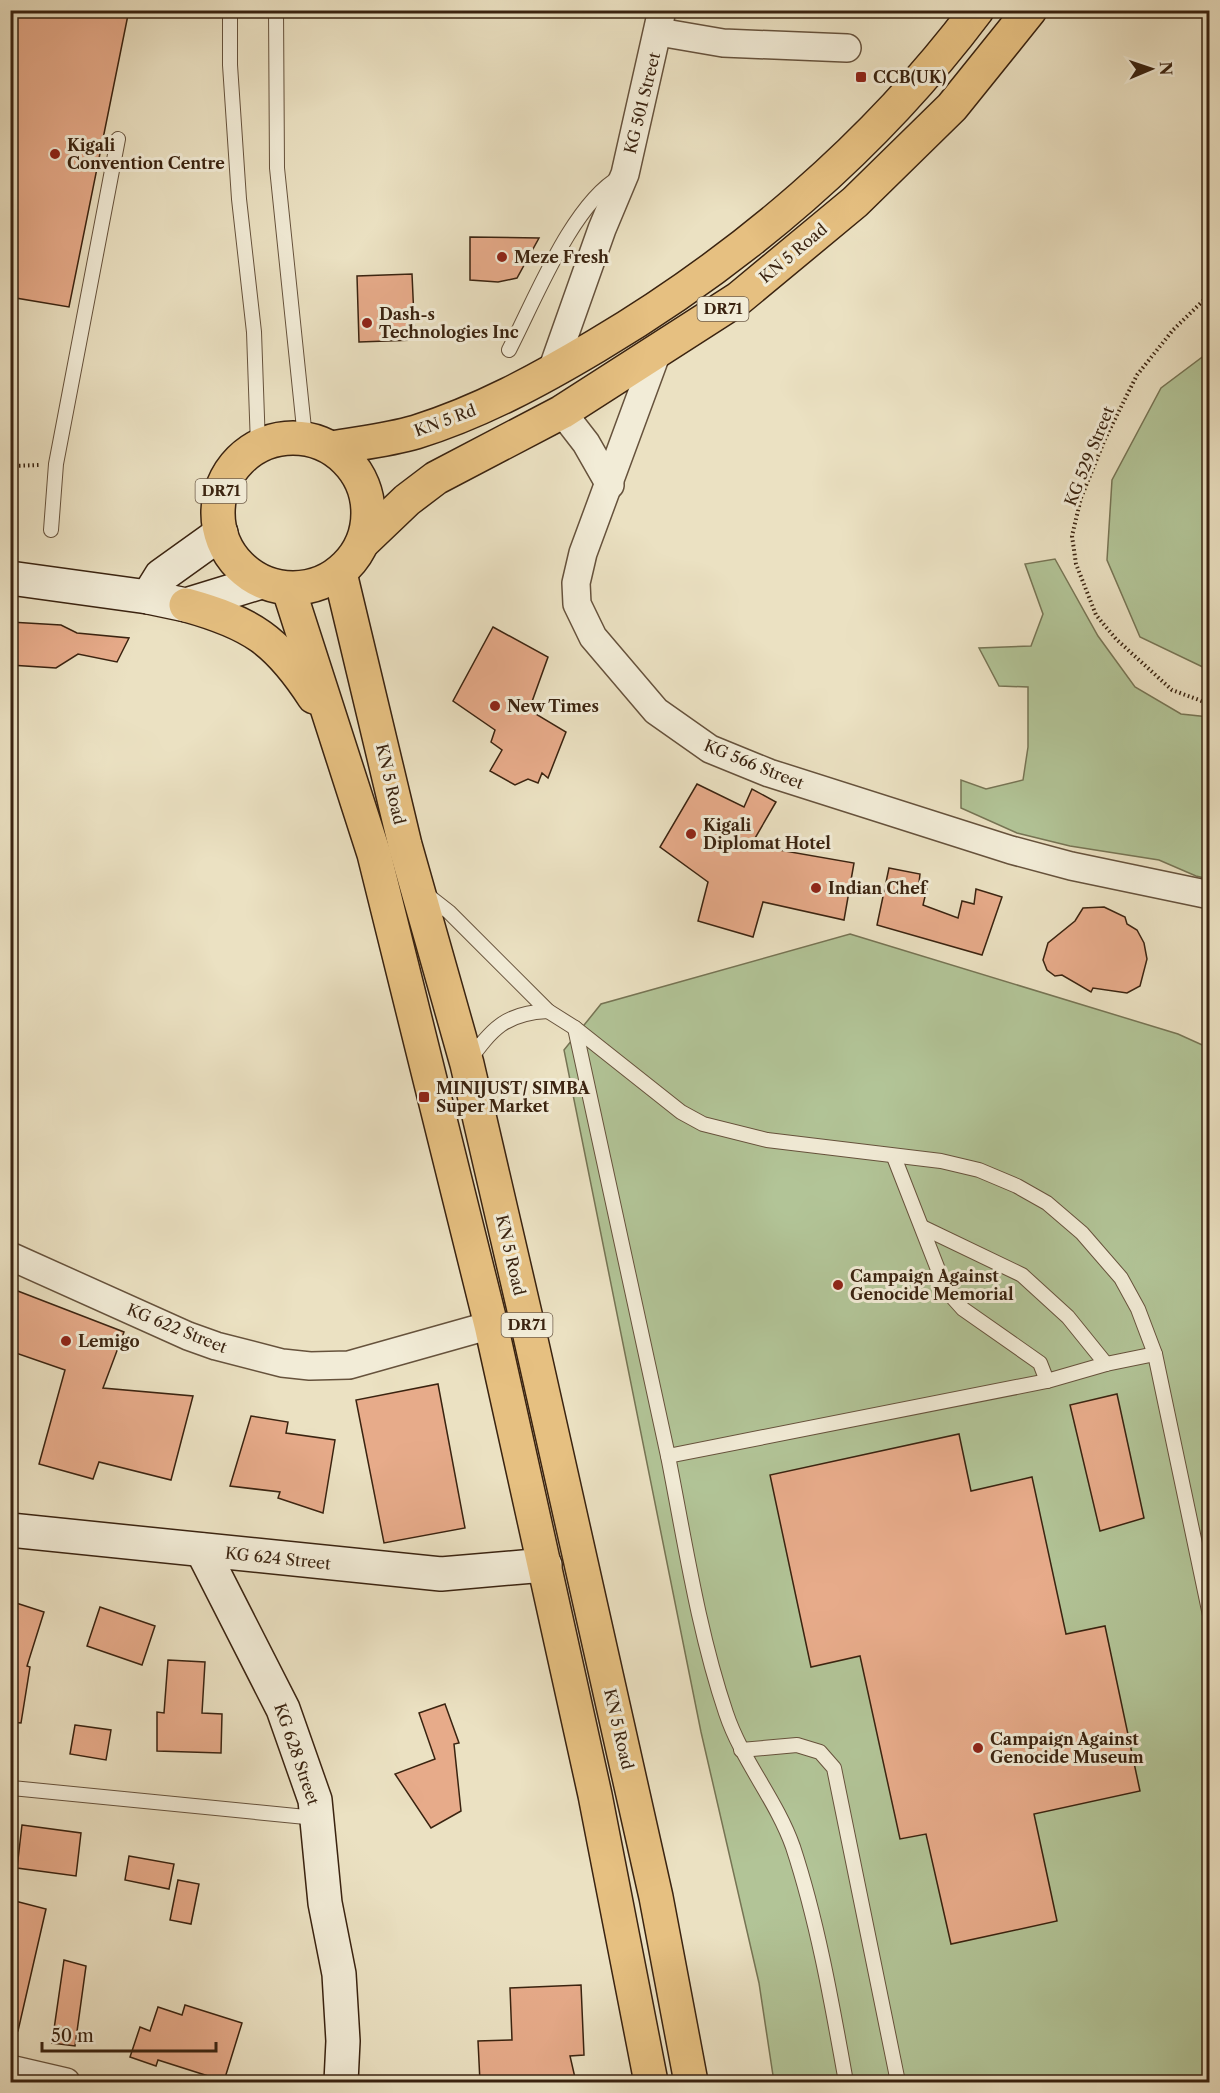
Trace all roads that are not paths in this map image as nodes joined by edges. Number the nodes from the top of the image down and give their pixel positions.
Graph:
1 (230, 10) edge
2 (276, 10) edge
3 (977, 10) edge
4 (1030, 10) edge
5 (661, 21) edge
6 (847, 48) dead end
7 (118, 140) dead end
8 (625, 174) junction
9 (509, 350) dead end
10 (657, 352) junction
11 (551, 373) junction
12 (562, 412) junction
13 (319, 443) junction
14 (258, 446) junction
15 (610, 485) junction
16 (51, 530) dead end
17 (221, 533) junction
18 (363, 542) junction
19 (340, 573) junction
20 (10, 578) edge
21 (275, 586) junction
22 (148, 597) junction
23 (186, 605) junction
24 (335, 730) junction
25 (389, 849) junction
26 (418, 887) junction
27 (1209, 895) edge
28 (548, 1011) junction
29 (575, 1028) junction
30 (466, 1064) junction
31 (894, 1157) junction
32 (922, 1227) junction
33 (10, 1256) edge
34 (491, 1325) junction
35 (1155, 1354) junction
36 (1106, 1364) junction
37 (1047, 1381) junction
38 (668, 1456) junction
39 (10, 1530) edge
40 (202, 1550) junction
41 (545, 1565) junction
42 (1209, 1615) edge
43 (741, 1750) junction
44 (12, 1788) edge
45 (318, 1819) junction
46 (10, 2069) edge
47 (66, 2082) edge
48 (341, 2082) edge
49 (651, 2082) edge
50 (691, 2082) edge
51 (846, 2082) edge
52 (898, 2082) edge

1 - 14 lane
2 - 13 lane
3 - 11 main road, DR71
4 - 10 main road, KN 5 Road / DR71
5 - 6 street
5 - 8 street, KG 501 Street
7 - 16 lane
8 - 9 lane
8 - 11 street, KG 501 Street
10 - 12 main road, KN 5 Road / DR71
10 - 15 street, KG 566 Street
11 - 13 main road, KN 5 Rd / DR71
12 - 15 street
12 - 18 main road, KN 5 Road / DR71
13 - 14 main road, DR71
13 - 18 main road, DR71
14 - 17 main road, DR71
15 - 27 street, KG 566 Street
17 - 21 main road, DR71
17 - 22 main road
18 - 19 main road, DR71
19 - 21 main road, DR71
19 - 25 main road, KN 5 Road / DR71
20 - 22 main road
21 - 23 main road
21 - 24 main road, KN 5 Road / DR71
22 - 23 main road
23 - 24 main road
24 - 25 main road, KN 5 Road / DR71
25 - 26 main road, KN 5 Road / DR71
25 - 34 main road, KN 5 Road / DR71
26 - 28 lane
26 - 30 main road, KN 5 Road / DR71
28 - 29 lane
28 - 30 lane
29 - 31 lane
29 - 38 lane
30 - 50 main road, KN 5 Road / DR71
31 - 32 lane
31 - 35 lane
32 - 36 lane
32 - 37 lane
33 - 34 street, KG 622 Street
34 - 41 main road, KN 5 Road / DR71
35 - 36 lane
35 - 42 lane
36 - 37 lane
37 - 38 lane
38 - 43 lane
39 - 40 main road, KG 624 Street
40 - 41 main road, KG 624 Street
40 - 45 main road, KG 628 Street
41 - 49 main road, KN 5 Road / DR71
43 - 51 lane
43 - 52 lane
44 - 45 lane
45 - 48 main road, KG 628 Street
46 - 47 street

